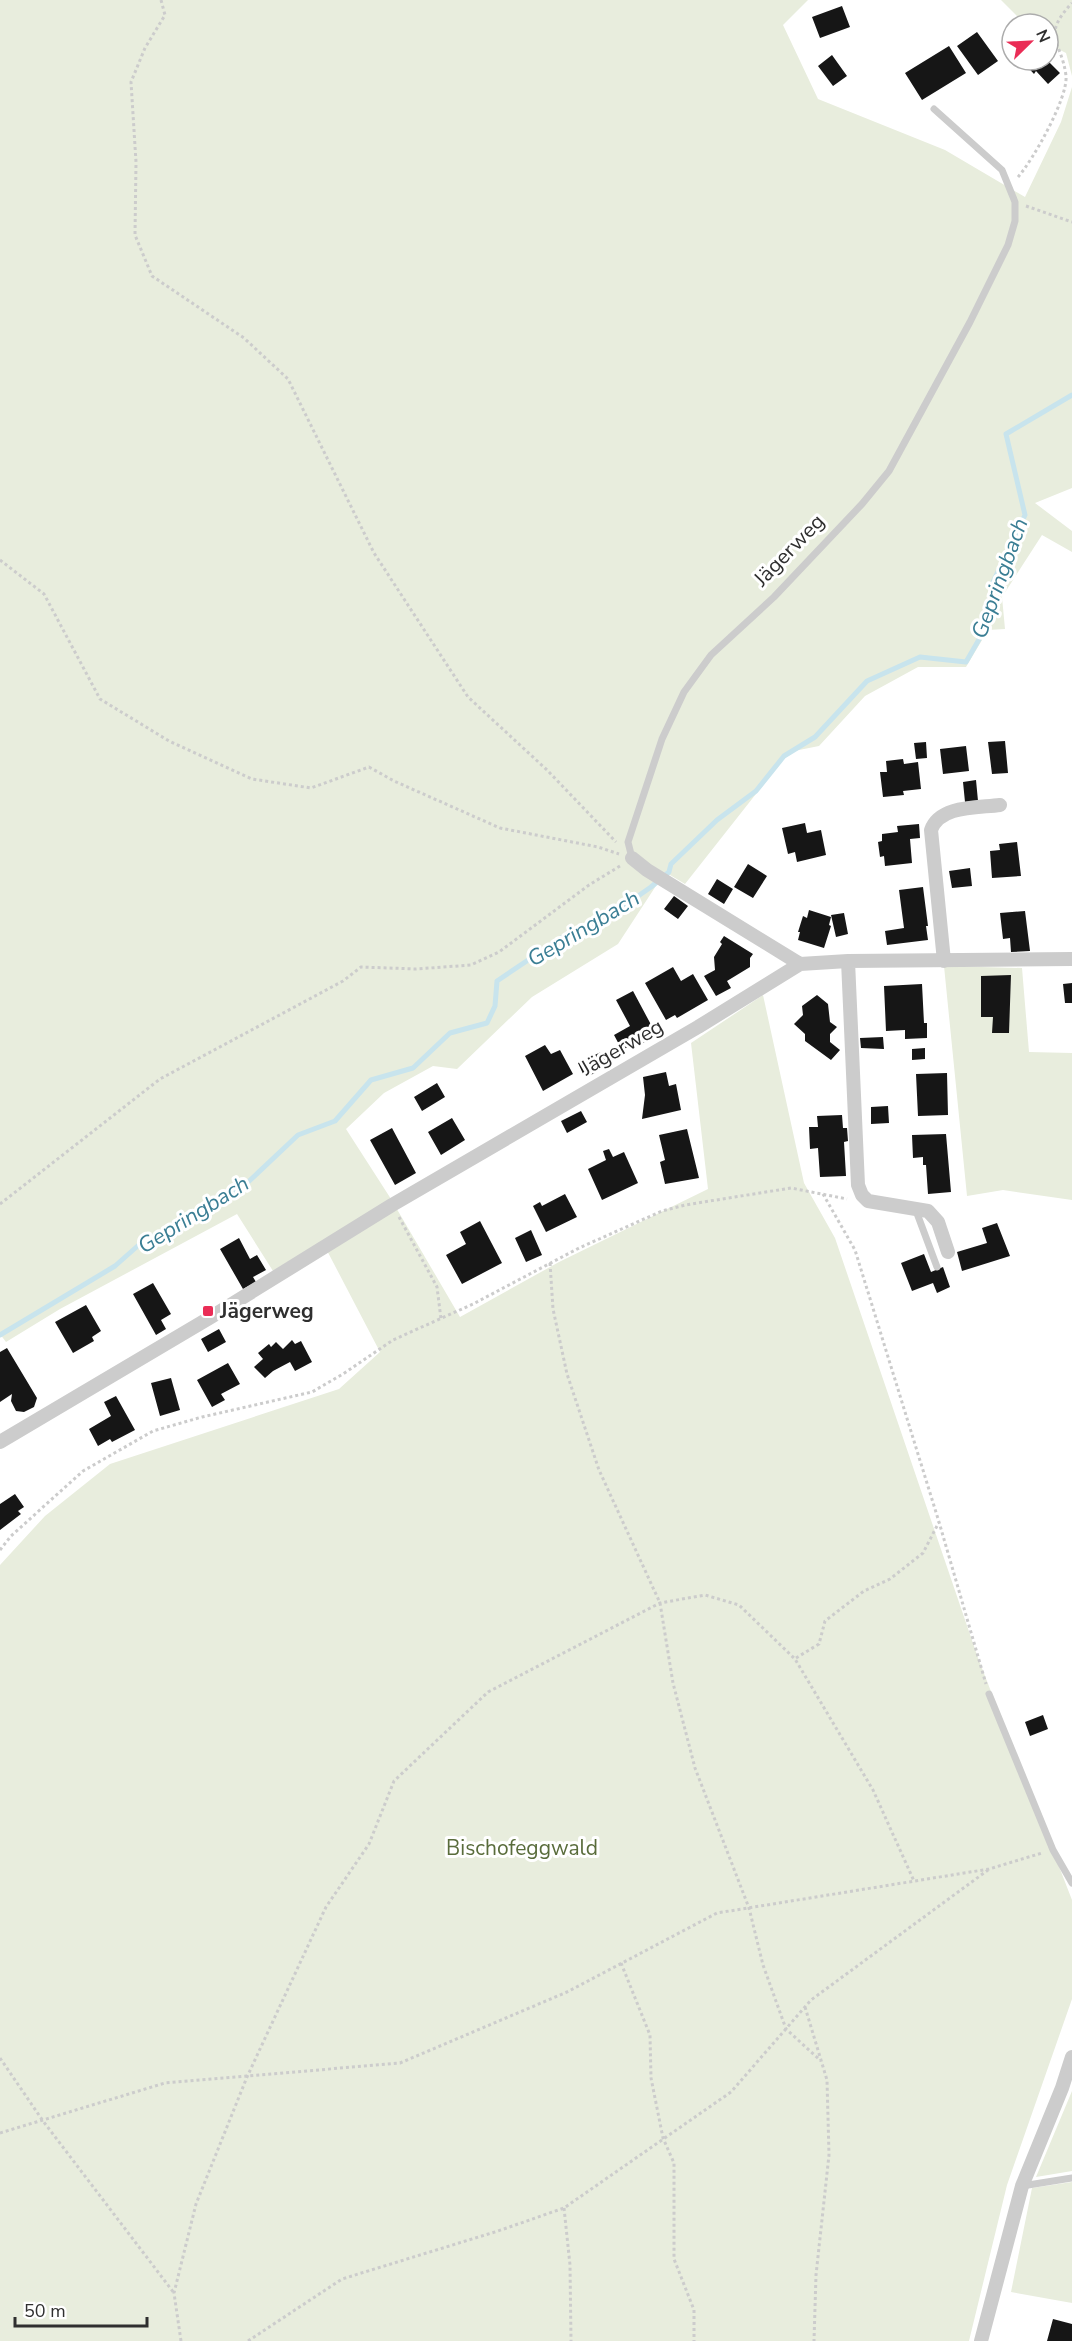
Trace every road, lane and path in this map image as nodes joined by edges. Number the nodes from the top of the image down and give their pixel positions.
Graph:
1 (160, 0) edge
2 (1072, 3) edge
3 (934, 109) dead end
4 (1010, 185) junction
5 (1015, 202) junction
6 (1072, 222) edge
7 (0, 560) edge
8 (1000, 805) dead end
9 (632, 858) junction
10 (1072, 959) edge
11 (944, 960) junction
12 (848, 961) junction
13 (800, 964) junction
14 (823, 1194) junction
15 (842, 1198) dead end
16 (0, 1204) edge
17 (392, 1205) junction
18 (915, 1208) junction
19 (948, 1252) dead end
20 (550, 1263) junction
21 (937, 1267) dead end
22 (441, 1319) junction
23 (0, 1442) edge
24 (939, 1522) junction
25 (0, 1550) edge
26 (660, 1603) junction
27 (795, 1659) junction
28 (989, 1694) joint
29 (1053, 1850) junction
30 (989, 1869) junction
31 (914, 1881) junction
32 (1072, 1883) edge
33 (749, 1908) junction
34 (621, 1963) junction
35 (805, 2007) junction
36 (786, 2029) junction
37 (1072, 2057) edge
38 (0, 2058) edge
39 (821, 2061) junction
40 (247, 2078) junction
41 (43, 2121) junction
42 (0, 2133) edge
43 (663, 2138) junction
44 (1072, 2178) edge
45 (1022, 2186) junction
46 (564, 2208) junction
47 (174, 2293) junction
48 (181, 2341) edge
49 (248, 2341) edge
50 (571, 2341) edge
51 (694, 2341) edge
52 (814, 2341) edge
53 (981, 2341) edge

1 - 9 path
2 - 4 path
3 - 4 lane, Jägerweg
4 - 5 lane, Jägerweg
5 - 6 path
5 - 9 lane, Jägerweg
7 - 9 path
8 - 11 street
9 - 13 street
9 - 16 path
10 - 11 street, Jägerweg
11 - 12 street, Jägerweg
12 - 13 street, Jägerweg
12 - 18 street
13 - 17 street, Jägerweg
14 - 15 path
14 - 20 path
14 - 24 path
17 - 22 path
17 - 23 street, Jägerweg
18 - 19 street
18 - 21 lane
20 - 22 path
20 - 26 path
22 - 25 path
24 - 27 path
24 - 28 path
26 - 27 path
26 - 33 path
26 - 40 path
27 - 31 path
28 - 29 lane
29 - 30 path
29 - 32 lane
30 - 31 path
30 - 35 path
31 - 33 path
33 - 34 path
33 - 36 path
34 - 40 path
34 - 43 path
35 - 36 path
35 - 39 path
36 - 39 path
36 - 43 path
37 - 45 street
38 - 41 path
39 - 52 path
40 - 41 path
40 - 47 path
41 - 42 path
41 - 47 path
43 - 46 path
43 - 51 path
44 - 45 lane
45 - 53 street
46 - 49 path
46 - 50 path
47 - 48 path

